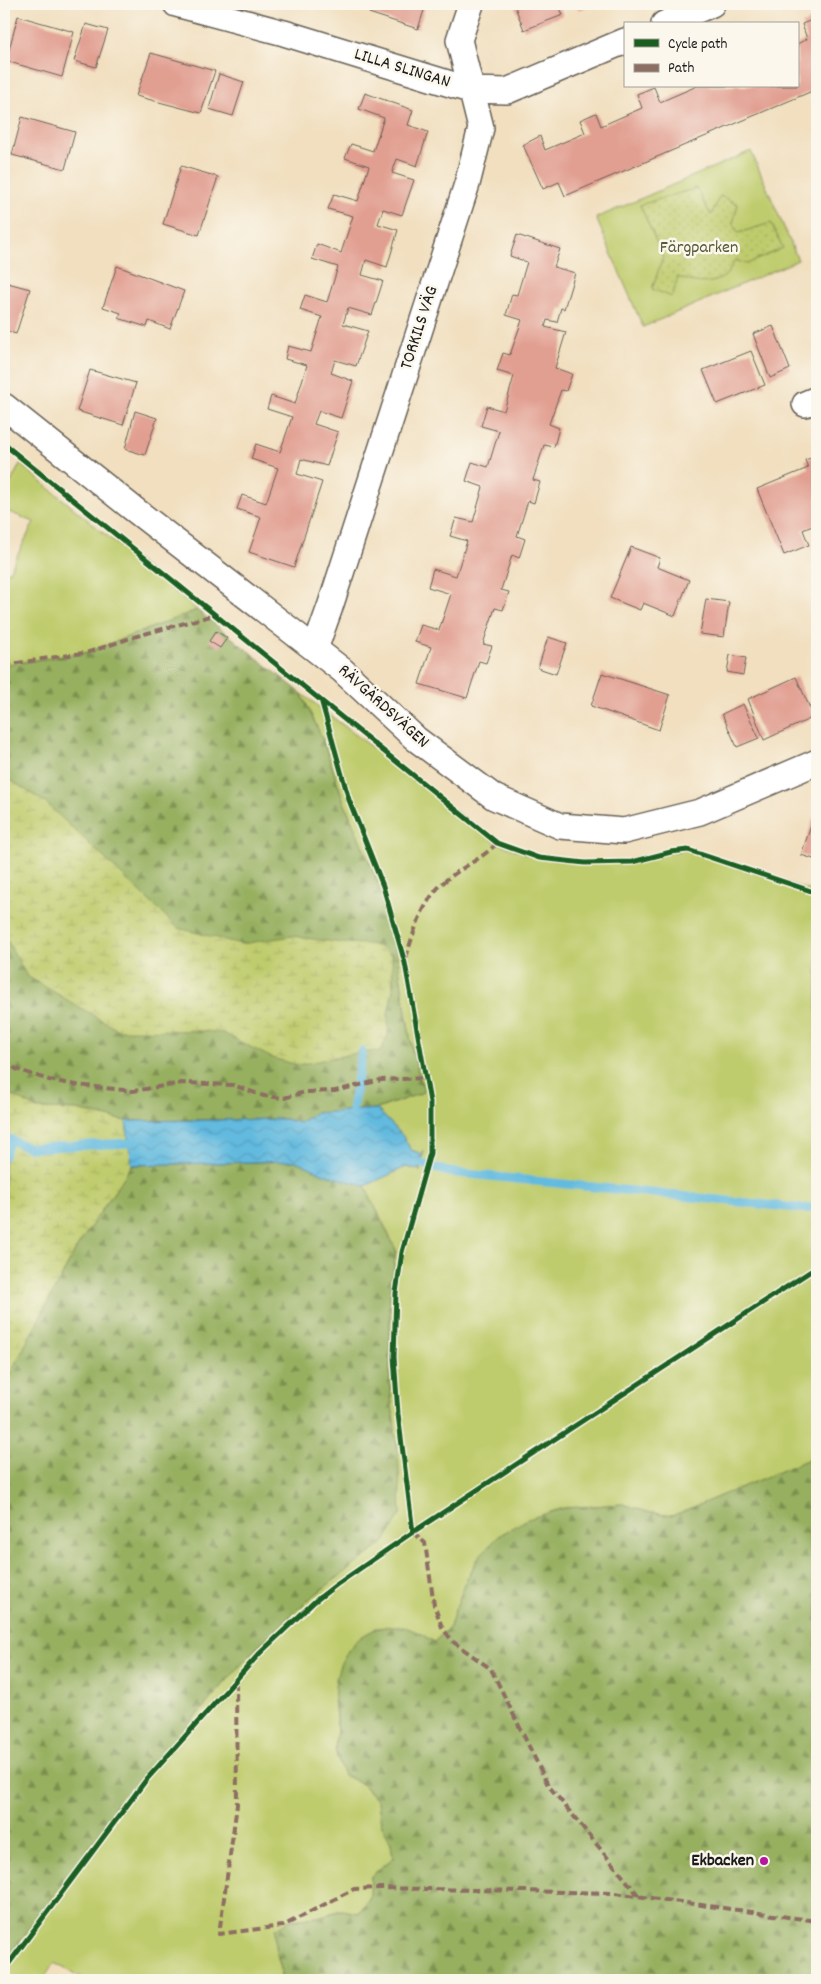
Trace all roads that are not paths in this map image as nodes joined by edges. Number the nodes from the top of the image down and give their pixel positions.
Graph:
1 (176, 4) edge
2 (471, 4) edge
3 (712, 4) edge
4 (669, 22) edge
5 (624, 41) edge
6 (470, 90) junction
7 (4, 406) edge
8 (315, 649) junction
9 (817, 762) edge

1 - 6 street, LILLA SLINGAN
2 - 6 street, TORKILS VÄG
3 - 4 street
5 - 6 street, LILLA SLINGAN
6 - 8 street, TORKILS VÄG
7 - 8 street, RÄVGÄRDSVÄGEN
8 - 9 street, RÄVGÄRDSVÄGEN

